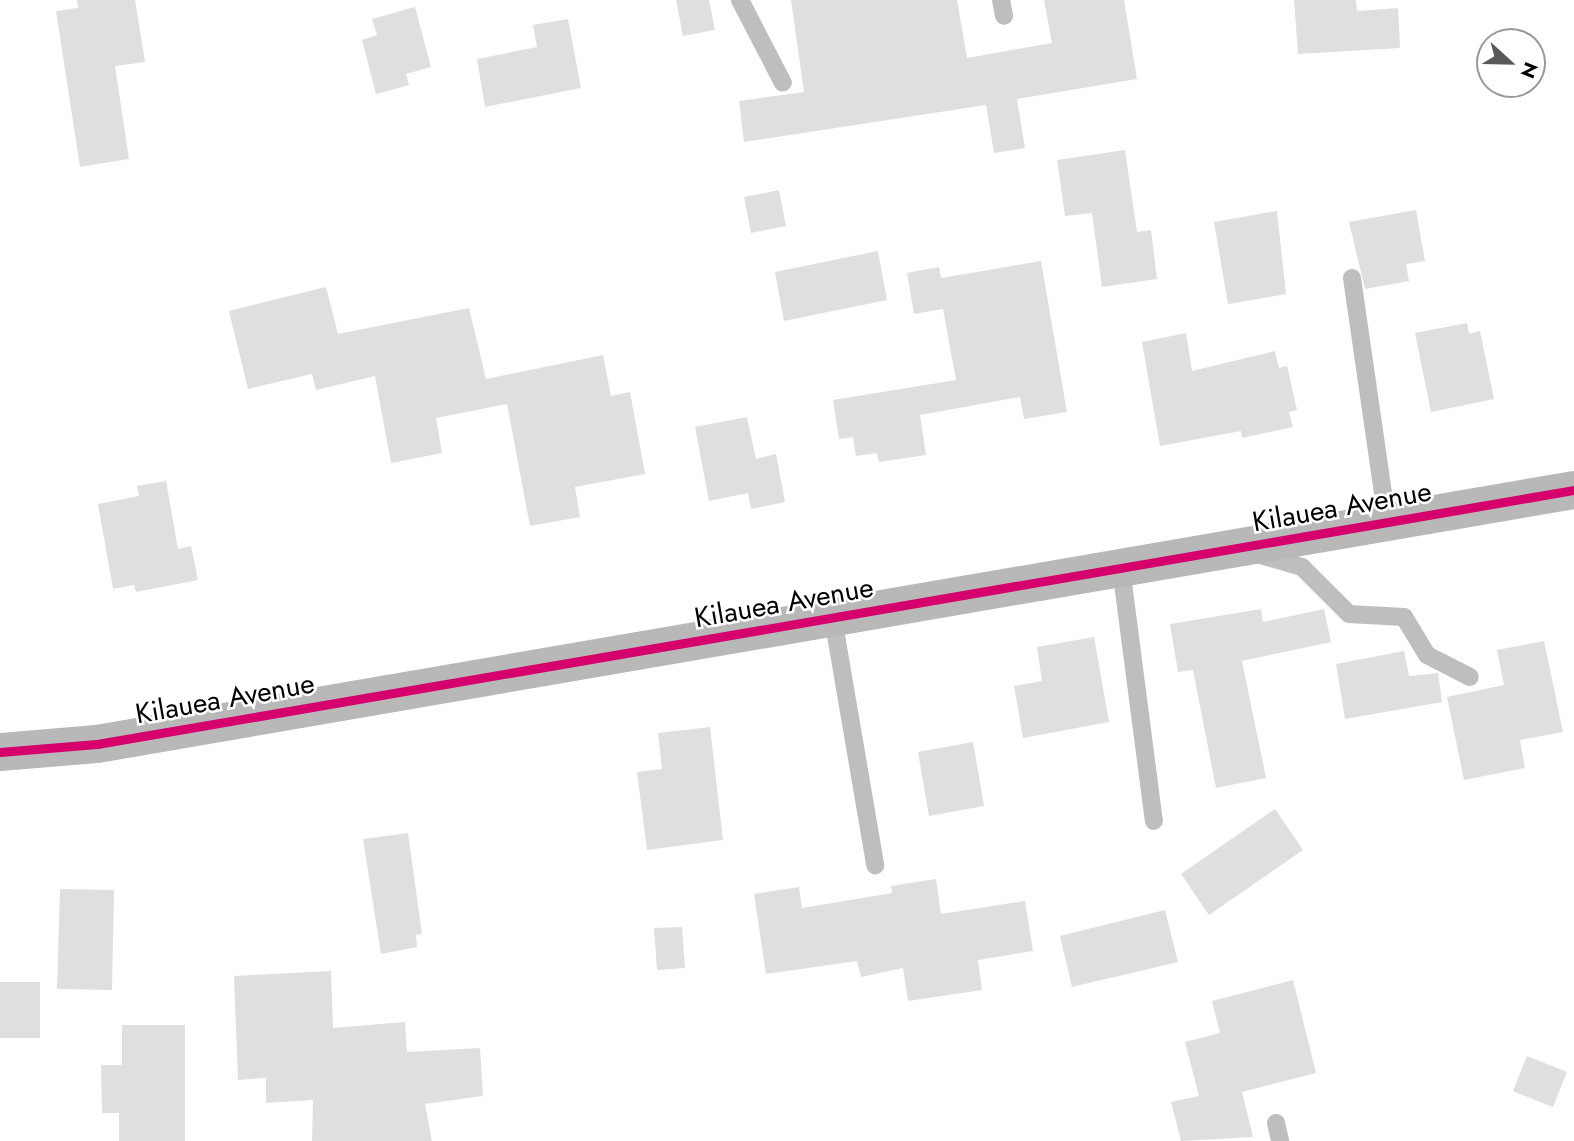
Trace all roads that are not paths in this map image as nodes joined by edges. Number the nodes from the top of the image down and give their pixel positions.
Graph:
1 (740, 0) edge
2 (783, 83) dead end
3 (1352, 278) dead end
4 (1574, 490) edge
5 (1387, 522) junction
6 (1237, 548) junction
7 (1121, 568) junction
8 (833, 618) junction
9 (1470, 677) dead end
10 (0, 752) edge
11 (1154, 821) dead end
12 (875, 864) dead end

1 - 2 lane
3 - 5 lane
4 - 5 street, Kilauea Avenue
5 - 6 street, Kilauea Avenue
6 - 7 street, Kilauea Avenue
6 - 9 lane
7 - 8 street, Kilauea Avenue
7 - 11 lane
8 - 10 street, Kilauea Avenue
8 - 12 lane

